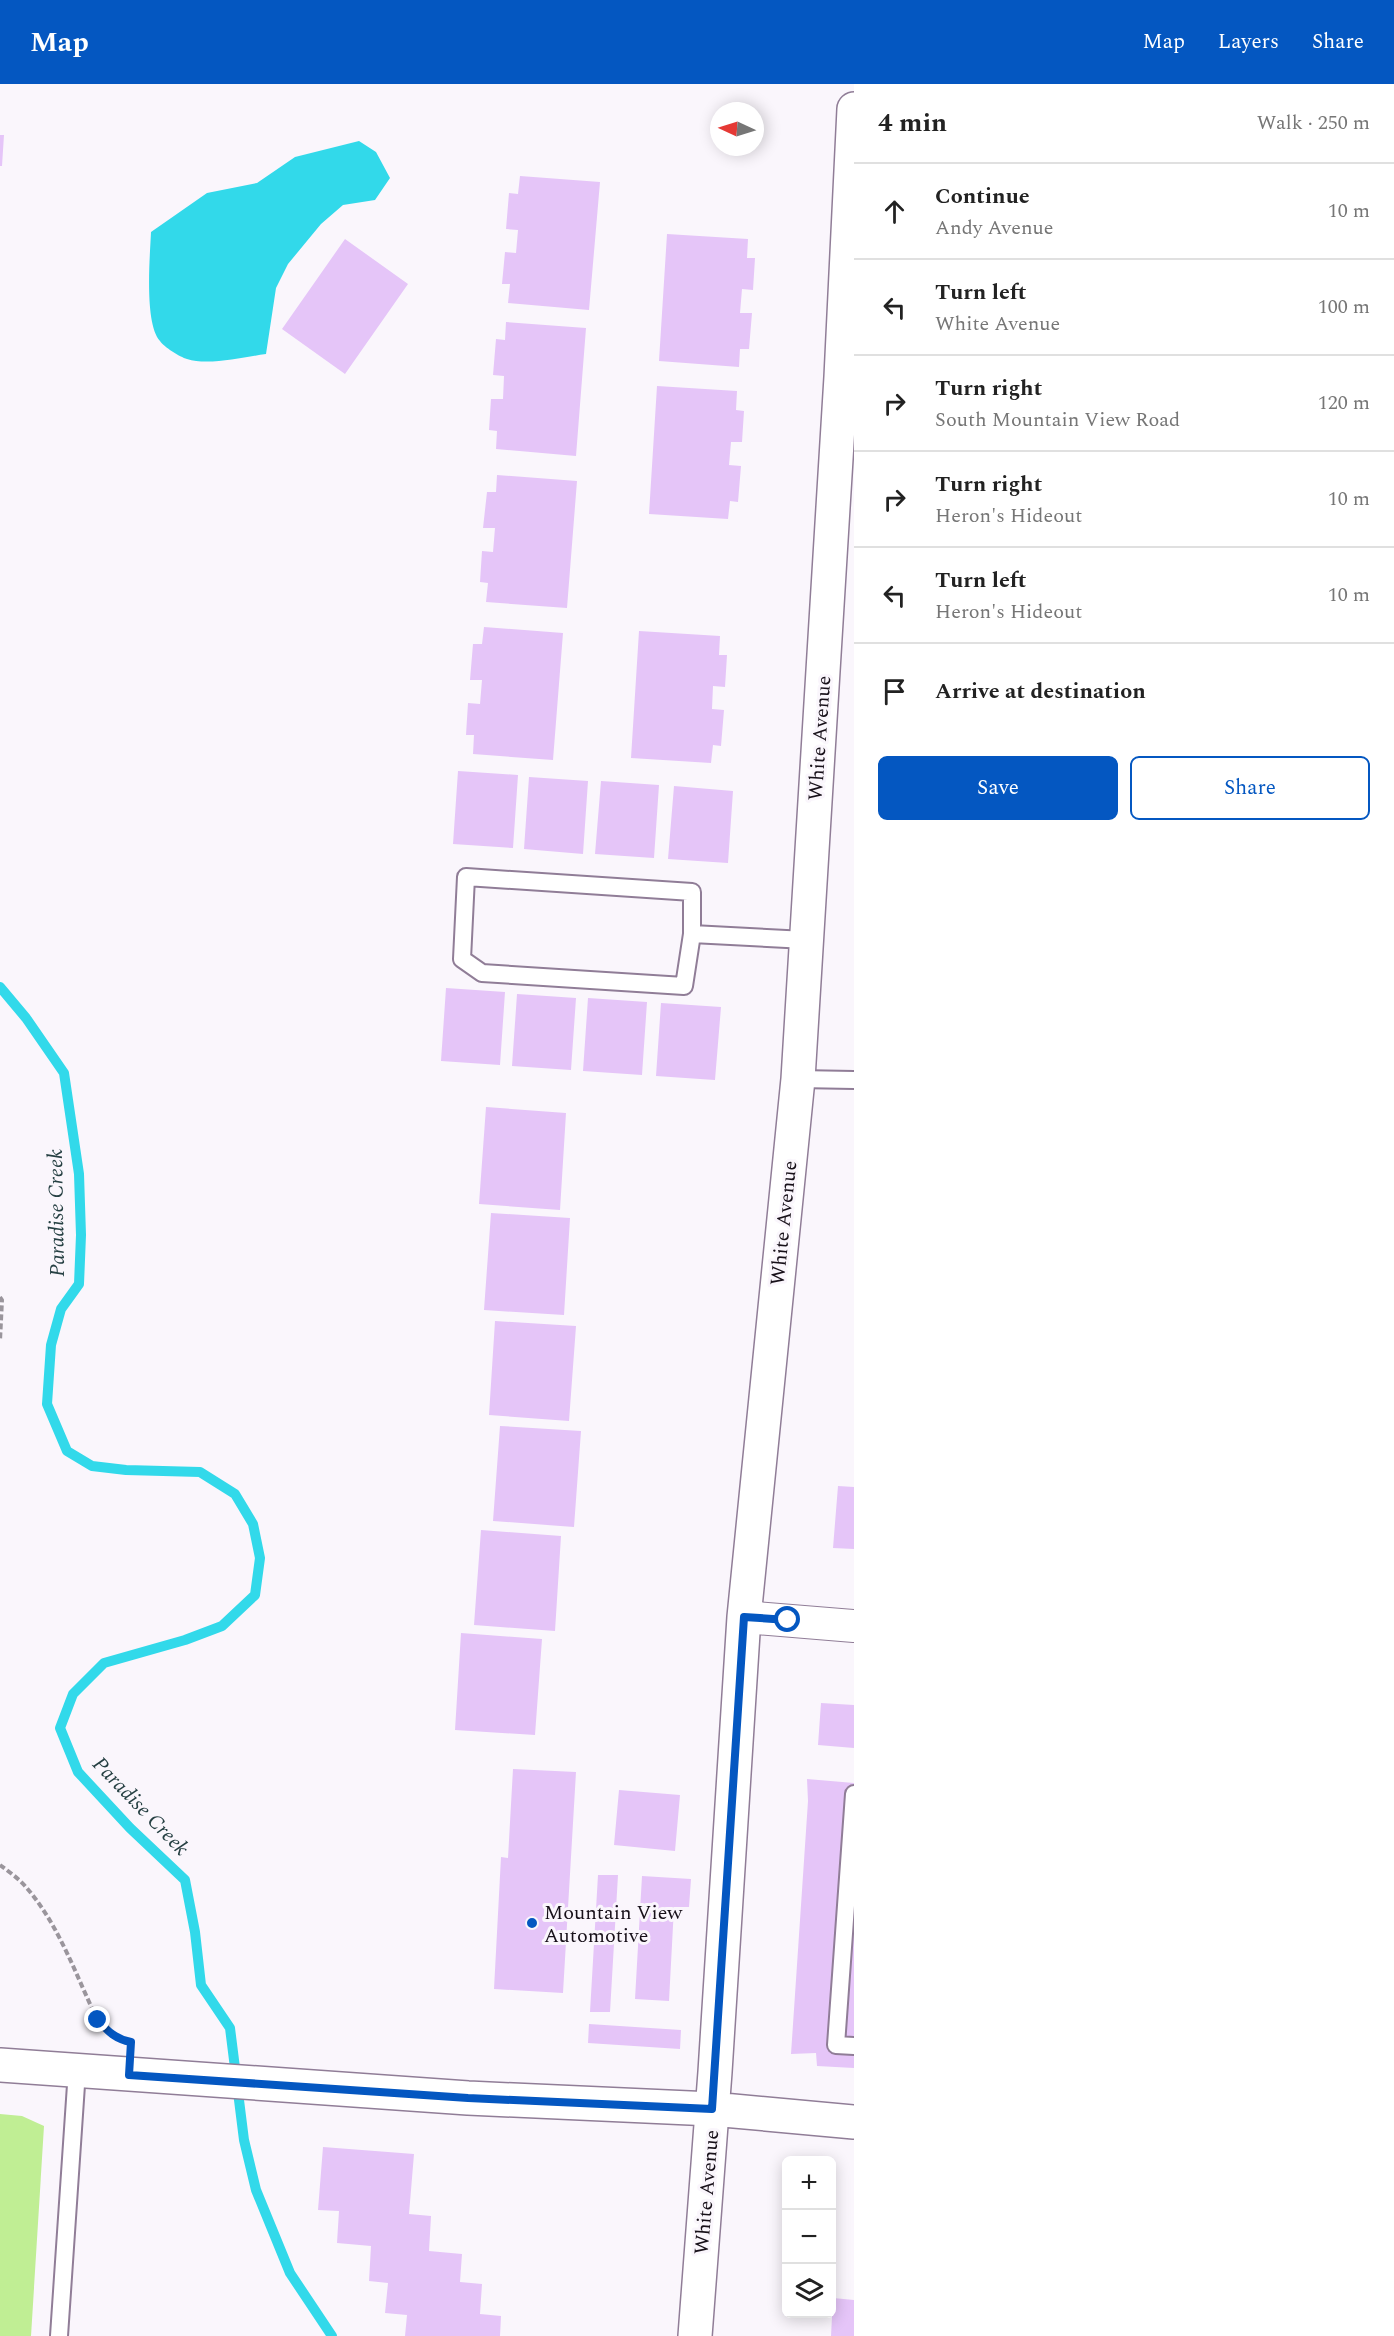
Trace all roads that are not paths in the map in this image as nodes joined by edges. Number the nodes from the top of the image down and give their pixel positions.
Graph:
1 (854, 109) edge
2 (853, 151) edge
3 (847, 377) edge
4 (692, 934) junction
5 (806, 940) junction
6 (798, 1079) junction
7 (854, 1080) edge
8 (744, 1617) junction
9 (854, 1626) edge
10 (854, 1794) edge
11 (854, 2046) edge
12 (0, 2065) edge
13 (76, 2070) junction
14 (712, 2109) junction
15 (854, 2122) edge
16 (59, 2336) edge
17 (694, 2336) edge

1 - 2 street, White Avenue
2 - 3 street, White Avenue
3 - 5 street, White Avenue
4 - 4 lane
4 - 5 lane
5 - 6 street, White Avenue
6 - 7 lane
6 - 8 street, White Avenue
8 - 9 street
8 - 14 street, White Avenue
10 - 11 lane
12 - 13 street
13 - 14 street
13 - 16 lane
14 - 15 street
14 - 17 street, White Avenue

